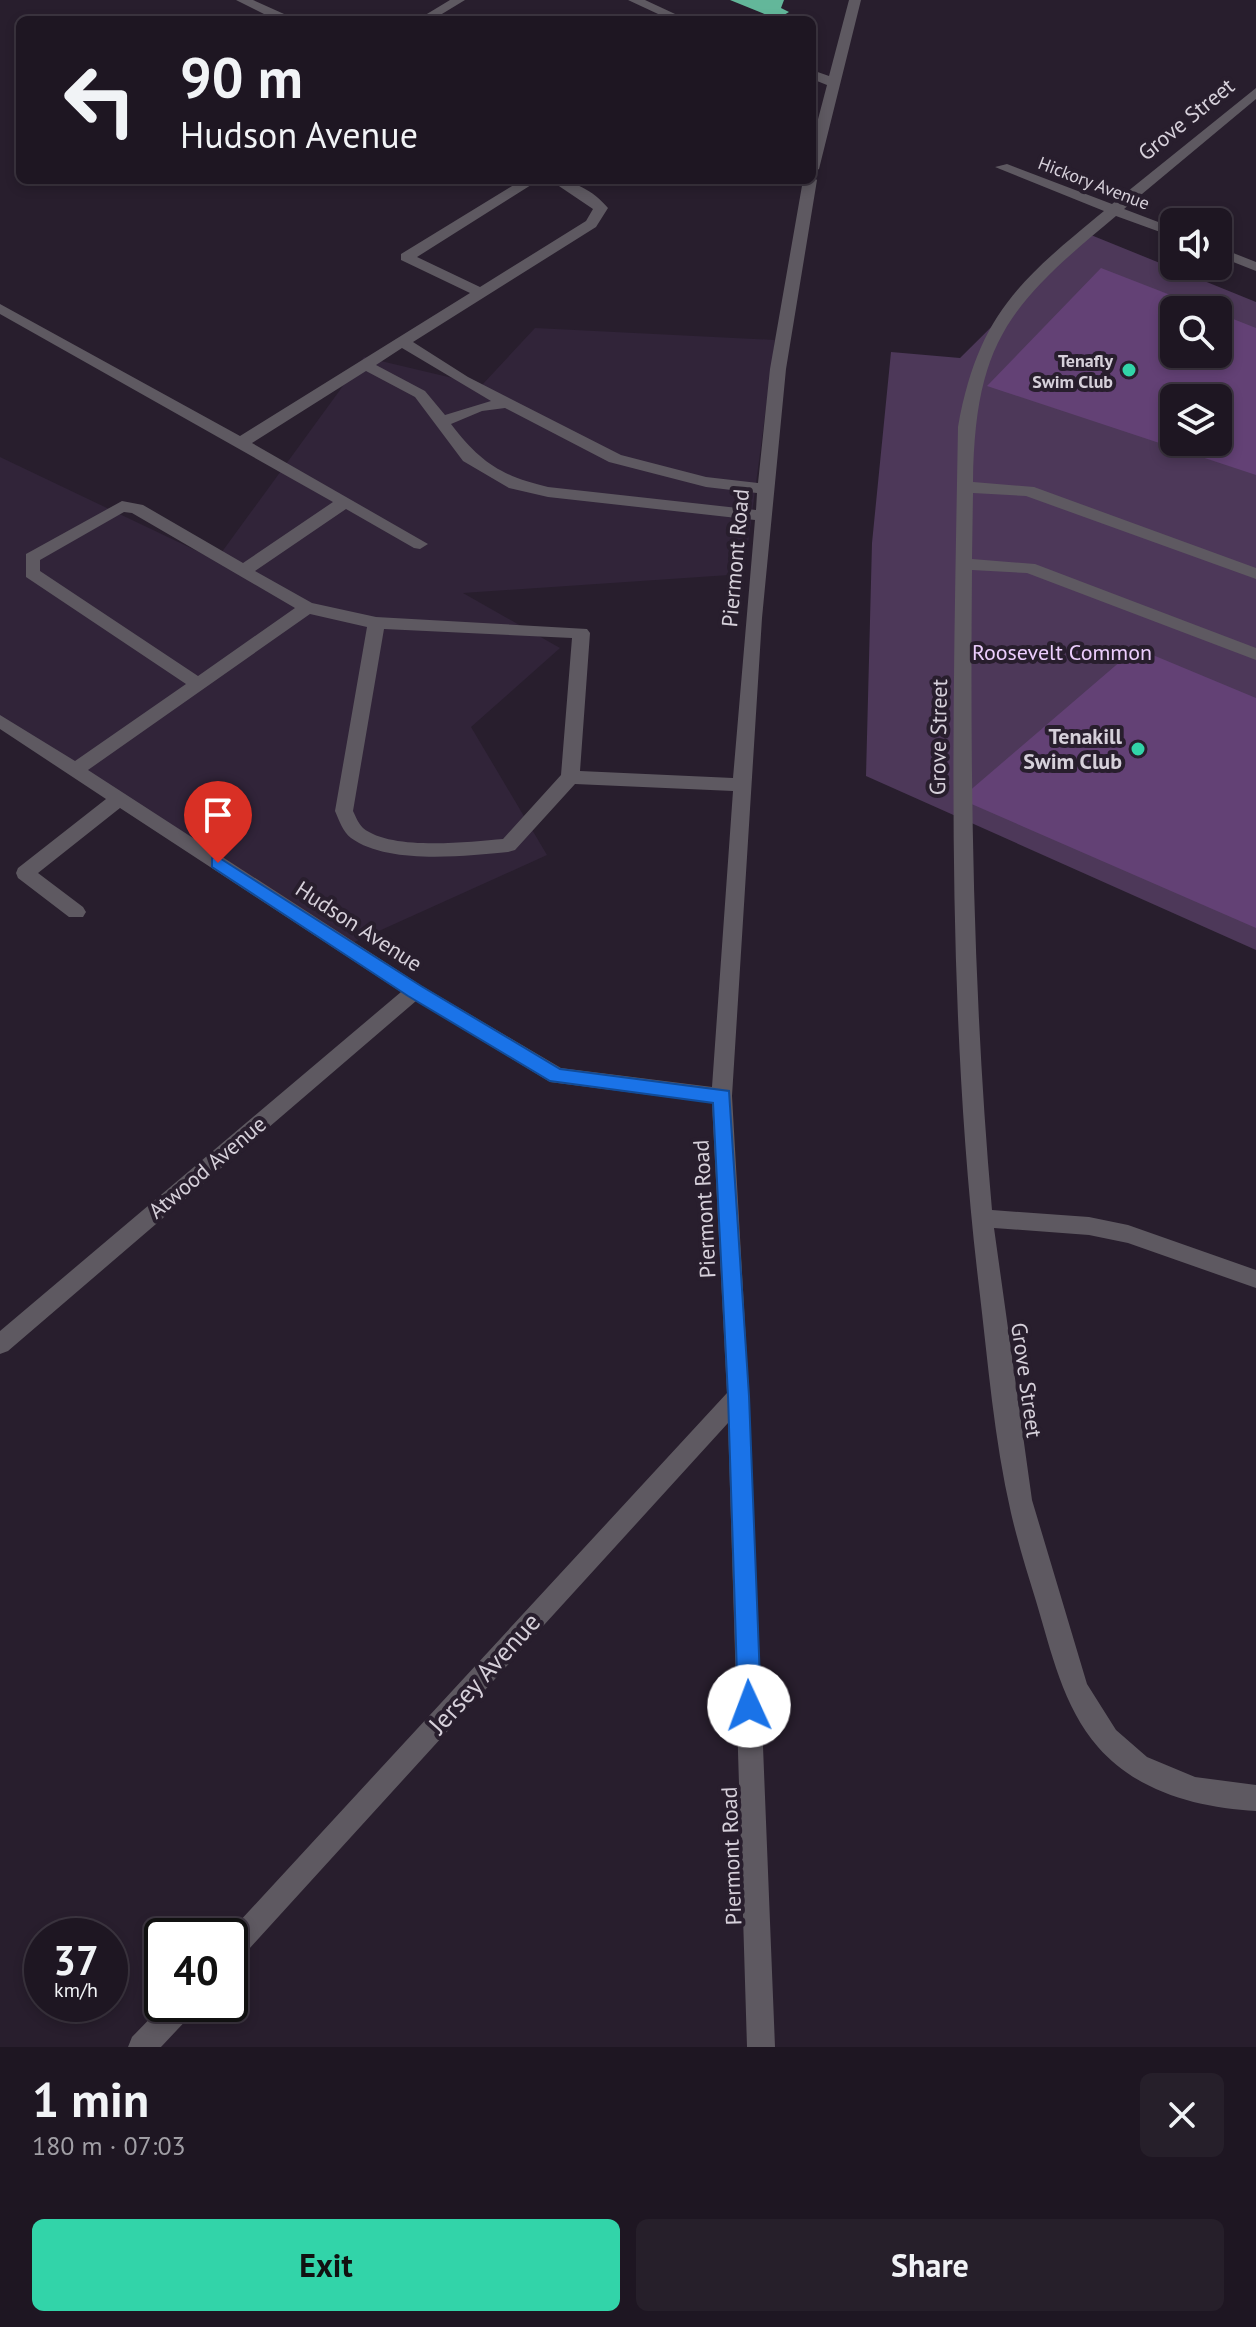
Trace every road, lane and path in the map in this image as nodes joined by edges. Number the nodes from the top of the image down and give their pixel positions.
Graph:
1 (242, 0) edge
2 (459, 0) edge
3 (634, 0) edge
4 (855, 0) edge
5 (282, 16) edge
6 (430, 16) edge
7 (672, 16) edge
8 (816, 76) edge
9 (834, 83) junction
10 (1256, 92) edge
11 (816, 153) edge
12 (1002, 167) dead end
13 (525, 184) edge
14 (565, 184) edge
15 (809, 184) edge
16 (1114, 208) junction
17 (1160, 227) edge
18 (1232, 257) edge
19 (1256, 267) edge
20 (481, 293) junction
21 (0, 308) edge
22 (403, 342) junction
23 (365, 365) junction
24 (508, 403) junction
25 (440, 423) junction
26 (240, 443) junction
27 (965, 487) junction
28 (766, 489) junction
29 (345, 502) junction
30 (763, 516) junction
31 (420, 544) dead end
32 (964, 564) junction
33 (243, 571) junction
34 (1256, 574) edge
35 (307, 608) junction
36 (376, 623) junction
37 (1256, 654) edge
38 (198, 684) junction
39 (0, 721) edge
40 (75, 770) junction
41 (570, 777) junction
42 (742, 785) junction
43 (119, 799) junction
44 (76, 912) dead end
45 (415, 991) junction
46 (722, 1096) junction
47 (982, 1218) junction
48 (1256, 1279) edge
49 (0, 1344) edge
50 (738, 1396) junction
51 (1256, 1798) edge
52 (248, 1931) edge
53 (165, 2022) edge
54 (142, 2047) edge
55 (761, 2047) edge

1 - 5 street
2 - 6 street
3 - 7 street
4 - 9 street
8 - 9 street
9 - 11 street
10 - 16 street, Grove Street
12 - 16 street, Hickory Avenue
13 - 20 street
14 - 20 street
15 - 28 street, Piermont Road
16 - 17 street, Hickory Avenue
16 - 27 street, Grove Street
18 - 19 street
20 - 22 street
21 - 26 street
22 - 23 street
22 - 24 street
23 - 25 street
23 - 26 street
24 - 25 street
24 - 28 street
25 - 30 street
26 - 29 street
27 - 32 street, Grove Street
27 - 34 street
28 - 30 street, Piermont Road
29 - 31 street
29 - 33 street
30 - 42 street, Piermont Road
32 - 37 street
32 - 47 street, Grove Street
33 - 35 street
33 - 38 street
35 - 36 street
35 - 38 street
36 - 41 street
36 - 41 street
38 - 40 street
39 - 40 street, Hudson Avenue
40 - 43 street, Hudson Avenue
41 - 42 street
42 - 46 street, Piermont Road
43 - 44 street
43 - 45 street, Hudson Avenue
45 - 46 street, Hudson Avenue
45 - 49 street, Atwood Avenue
46 - 50 street, Piermont Road
47 - 48 street
47 - 51 street, Grove Street
50 - 52 street, Jersey Avenue
50 - 55 street, Piermont Road
53 - 54 street

